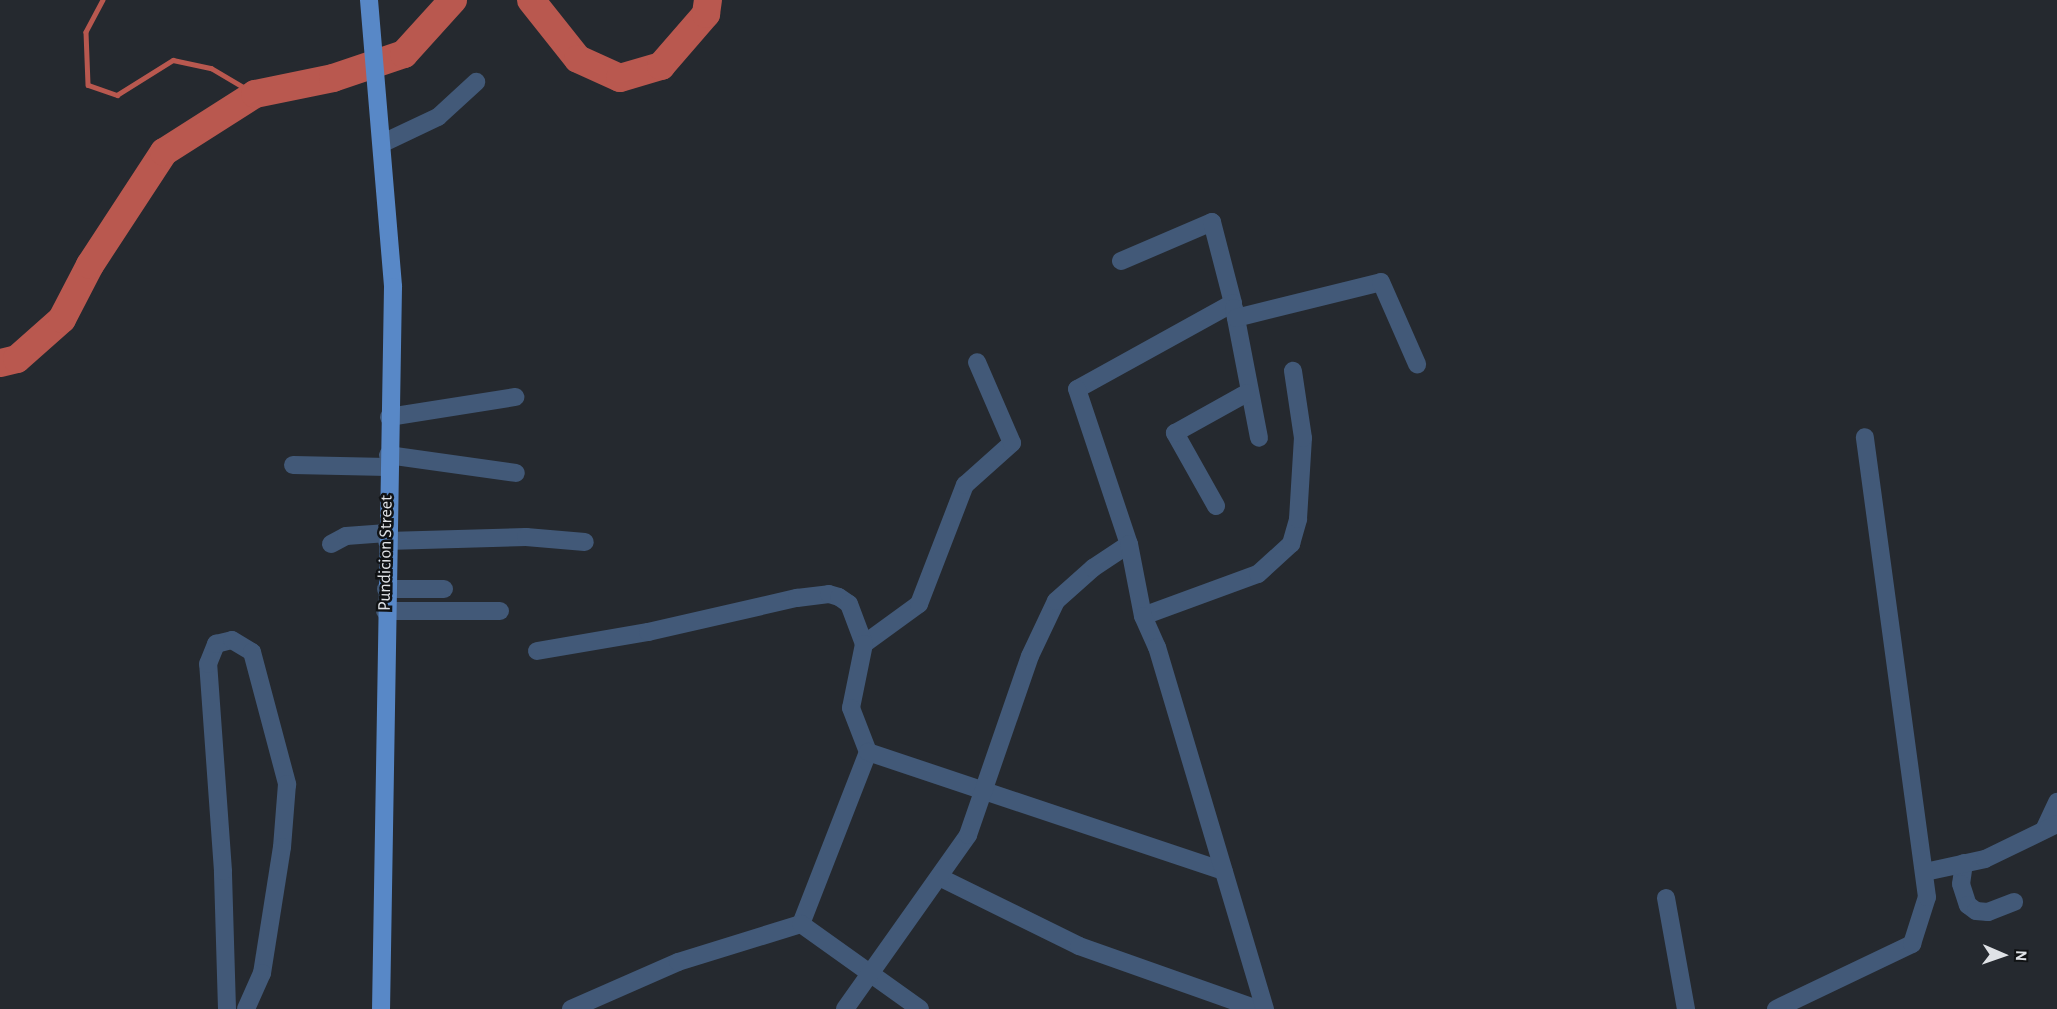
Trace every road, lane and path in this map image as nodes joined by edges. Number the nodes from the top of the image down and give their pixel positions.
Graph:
1 (370, 8) edge
2 (476, 82) dead end
3 (383, 143) junction
4 (1120, 261) dead end
5 (1234, 311) junction
6 (977, 362) dead end
7 (1417, 364) dead end
8 (1293, 371) dead end
9 (1247, 393) junction
10 (515, 396) dead end
11 (389, 417) junction
12 (1865, 437) dead end
13 (1258, 438) dead end
14 (388, 461) junction
15 (293, 465) dead end
16 (516, 473) dead end
17 (1216, 506) dead end
18 (387, 537) junction
19 (585, 542) dead end
20 (331, 544) dead end
21 (1129, 544) junction
22 (386, 589) junction
23 (444, 589) dead end
24 (385, 611) junction
25 (500, 611) dead end
26 (1143, 616) junction
27 (864, 644) junction
28 (537, 651) dead end
29 (868, 752) junction
30 (985, 792) junction
31 (2057, 802) edge
32 (2051, 826) edge
33 (1964, 863) junction
34 (1224, 871) junction
35 (1925, 872) junction
36 (939, 877) junction
37 (1666, 897) dead end
38 (2014, 902) dead end
39 (801, 924) junction
40 (869, 975) junction
41 (227, 1009) edge
42 (246, 1009) edge
43 (381, 1009) edge
44 (571, 1009) edge
45 (845, 1009) edge
46 (920, 1009) edge
47 (1257, 1009) edge
48 (1265, 1009) edge
49 (1686, 1009) edge
50 (1776, 1009) edge

1 - 3 main road, Pundicion Street
2 - 3 street
3 - 11 main road, Pundicion Street
4 - 5 street
5 - 7 street
5 - 9 street
5 - 21 street
6 - 27 street
8 - 26 street
9 - 13 street
9 - 17 street
10 - 11 street
11 - 14 main road, Pundicion Street
12 - 35 street
14 - 15 street
14 - 16 street
14 - 18 main road, Pundicion Street
18 - 19 street
18 - 20 street
18 - 22 main road, Pundicion Street
21 - 26 street
21 - 30 street
22 - 23 street
22 - 24 main road, Pundicion Street
24 - 25 street
24 - 43 main road, Pundicion Street
26 - 34 street
27 - 28 street
27 - 29 street
29 - 30 street
29 - 39 street
30 - 34 street
30 - 36 street
31 - 32 street
32 - 33 street
33 - 35 street
33 - 38 street
34 - 48 street
35 - 50 street
36 - 40 street
36 - 47 street
37 - 49 street
39 - 40 street
39 - 44 street
40 - 45 street
40 - 46 street
41 - 42 street

